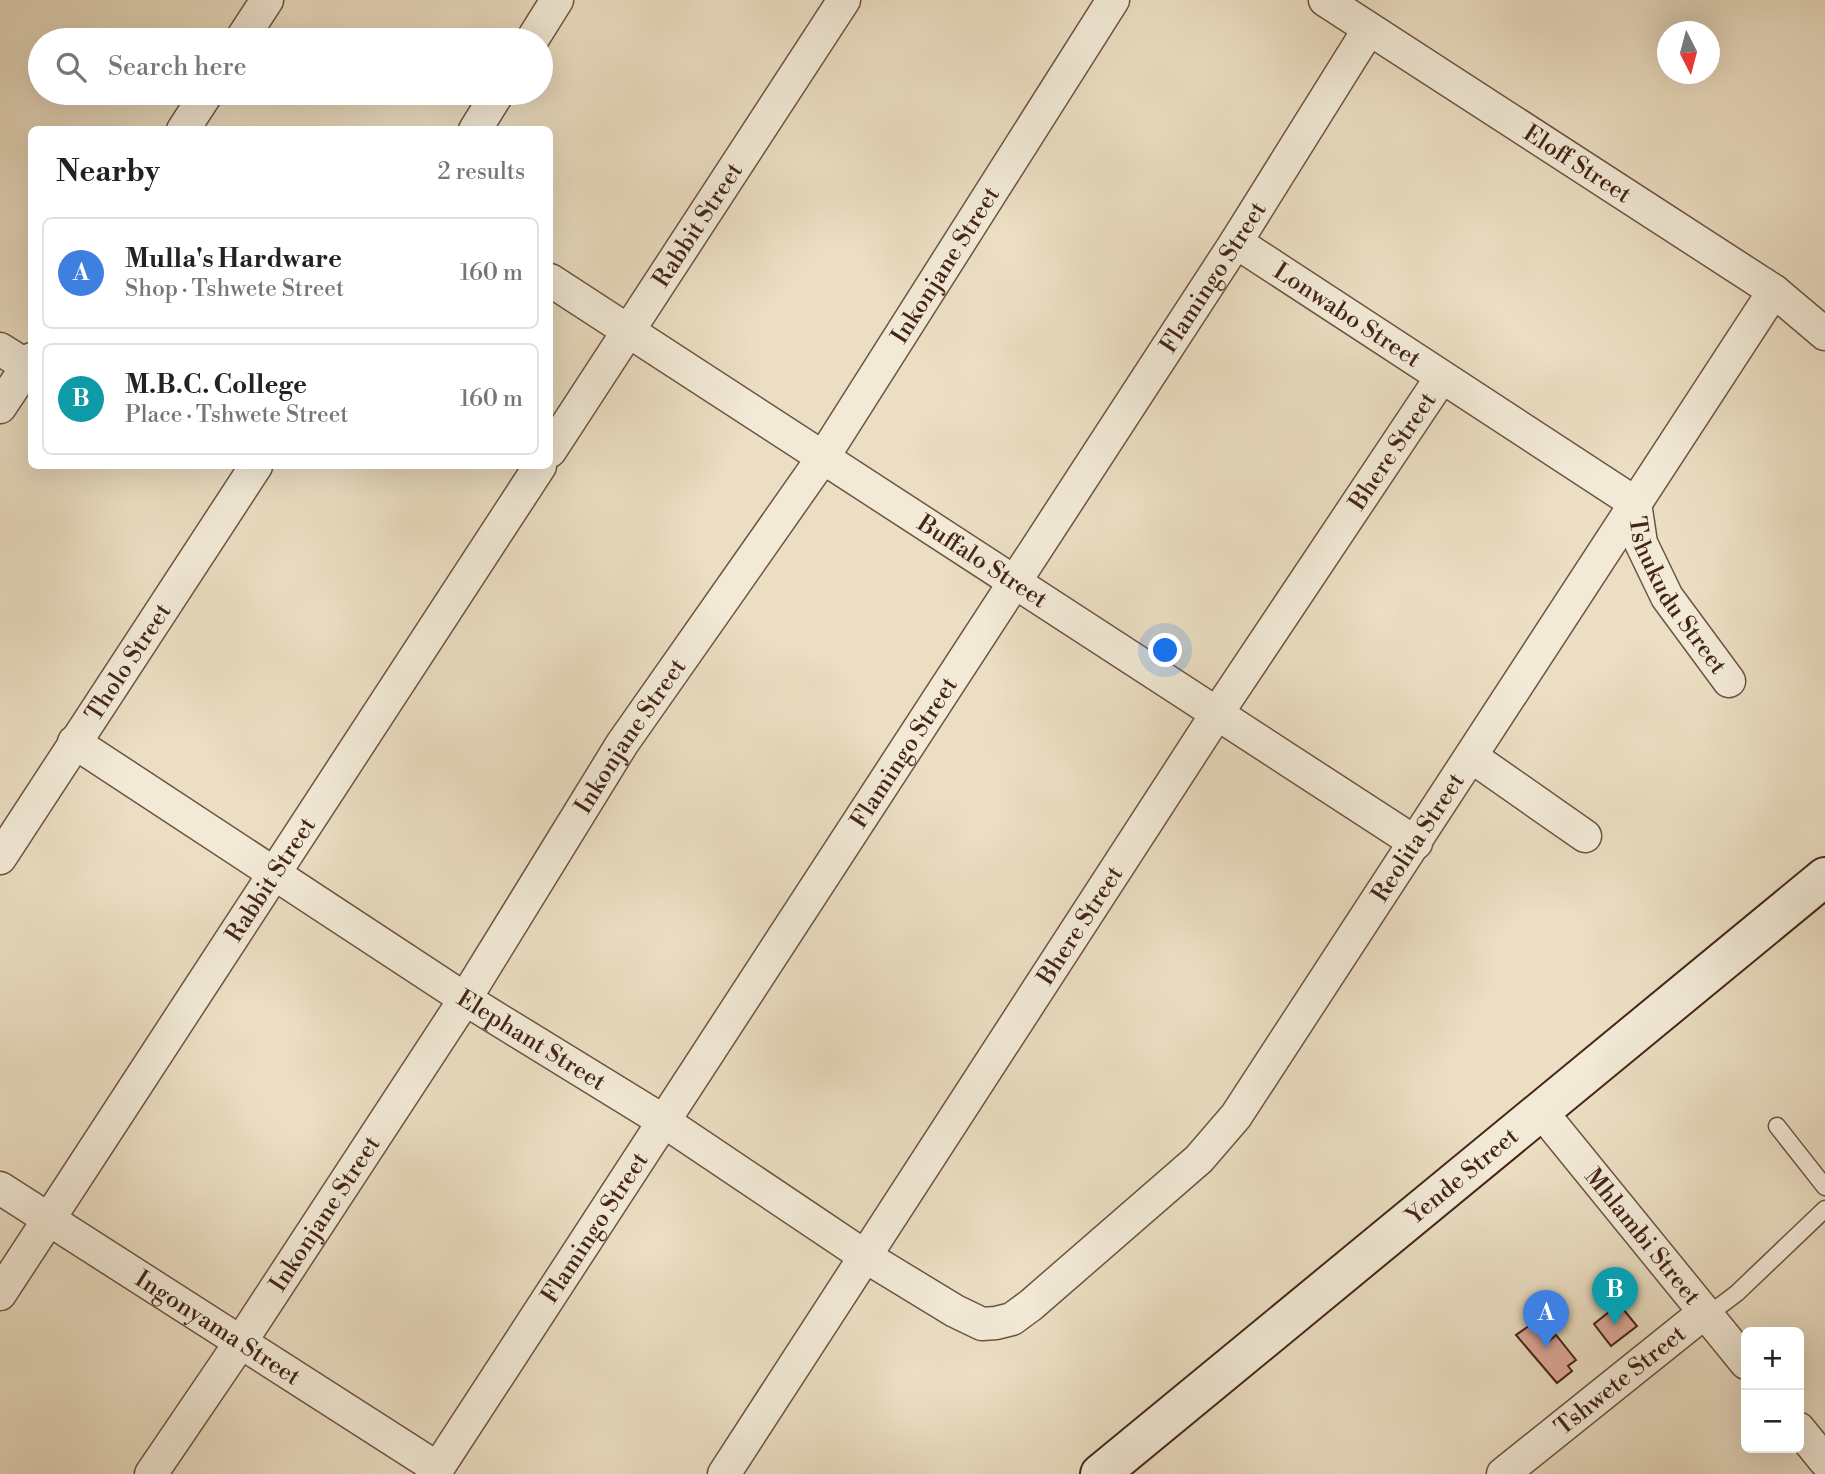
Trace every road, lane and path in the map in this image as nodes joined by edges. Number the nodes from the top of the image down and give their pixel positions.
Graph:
1 (267, 0) edge
2 (557, 0) edge
3 (844, 0) edge
4 (1113, 0) edge
5 (1325, 0) edge
6 (249, 28) edge
7 (540, 28) edge
8 (1369, 29) junction
9 (199, 105) edge
10 (491, 105) edge
11 (186, 126) edge
12 (477, 126) edge
13 (1236, 242) junction
14 (553, 281) edge
15 (1774, 290) junction
16 (628, 331) junction
17 (1825, 334) edge
18 (0, 349) edge
19 (28, 363) edge
20 (28, 365) edge
21 (1441, 378) junction
22 (0, 407) edge
23 (553, 446) edge
24 (824, 456) junction
25 (254, 469) edge
26 (538, 469) edge
27 (1635, 503) junction
28 (1013, 582) junction
29 (1729, 681) dead end
30 (1216, 715) junction
31 (74, 742) junction
32 (1472, 757) junction
33 (1585, 836) dead end
34 (1416, 843) junction
35 (0, 858) edge
36 (276, 873) junction
37 (1825, 877) edge
38 (465, 999) junction
39 (1540, 1110) junction
40 (665, 1122) junction
41 (1777, 1126) dead end
42 (1825, 1187) edge
43 (0, 1188) edge
44 (1825, 1209) edge
45 (47, 1220) junction
46 (863, 1255) junction
47 (0, 1294) edge
48 (1707, 1314) junction
49 (996, 1323) joint
50 (240, 1343) junction
51 (1741, 1357) edge
52 (1804, 1435) edge
53 (1825, 1461) edge
54 (436, 1471) edge
55 (150, 1474) edge
56 (724, 1474) edge
57 (1100, 1474) edge
58 (1503, 1474) edge

1 - 6 street
2 - 7 street
3 - 16 street, Rabbit Street
4 - 24 street, Inkonjane Street
5 - 8 street, Eloff Street
8 - 13 street, Flamingo Street
8 - 15 street, Eloff Street
9 - 11 street
10 - 12 street
13 - 21 street, Lonwabo Street
13 - 28 street, Flamingo Street
14 - 16 street, Buffalo Street
15 - 17 street, Eloff Street
15 - 27 street, Reolita Street
16 - 23 street, Rabbit Street
16 - 24 street, Buffalo Street
18 - 19 street
20 - 22 street
21 - 27 street, Lonwabo Street
21 - 30 street, Bhere Street
24 - 28 street, Buffalo Street
24 - 38 street, Inkonjane Street
25 - 31 street, Tholo Street
26 - 36 street, Rabbit Street
27 - 29 street, Tshukudu Street
27 - 32 street, Reolita Street
28 - 30 street, Buffalo Street
28 - 40 street, Flamingo Street
30 - 34 street, Buffalo Street
30 - 46 street, Bhere Street
31 - 35 street, Tholo Street
31 - 36 street, Elephant Street
32 - 33 street
32 - 34 street, Reolita Street
34 - 49 street, Reolita Street
36 - 38 street, Elephant Street
36 - 45 street, Rabbit Street
37 - 39 street, Yende Street
38 - 40 street, Elephant Street
38 - 50 street, Inkonjane Street
39 - 48 street, Mhlambi Street
39 - 57 street, Yende Street
40 - 46 street, Elephant Street
40 - 54 street, Flamingo Street
41 - 42 lane
43 - 45 street, Ingonyama Street
44 - 48 lane
45 - 47 street, Rabbit Street
45 - 50 street, Ingonyama Street
46 - 49 street, Elephant Street
46 - 56 street, Bhere Street
48 - 51 street, Mhlambi Street
48 - 58 street, Tshwete Street
50 - 54 street, Ingonyama Street
50 - 55 street, Inkonjane Street
52 - 53 street

